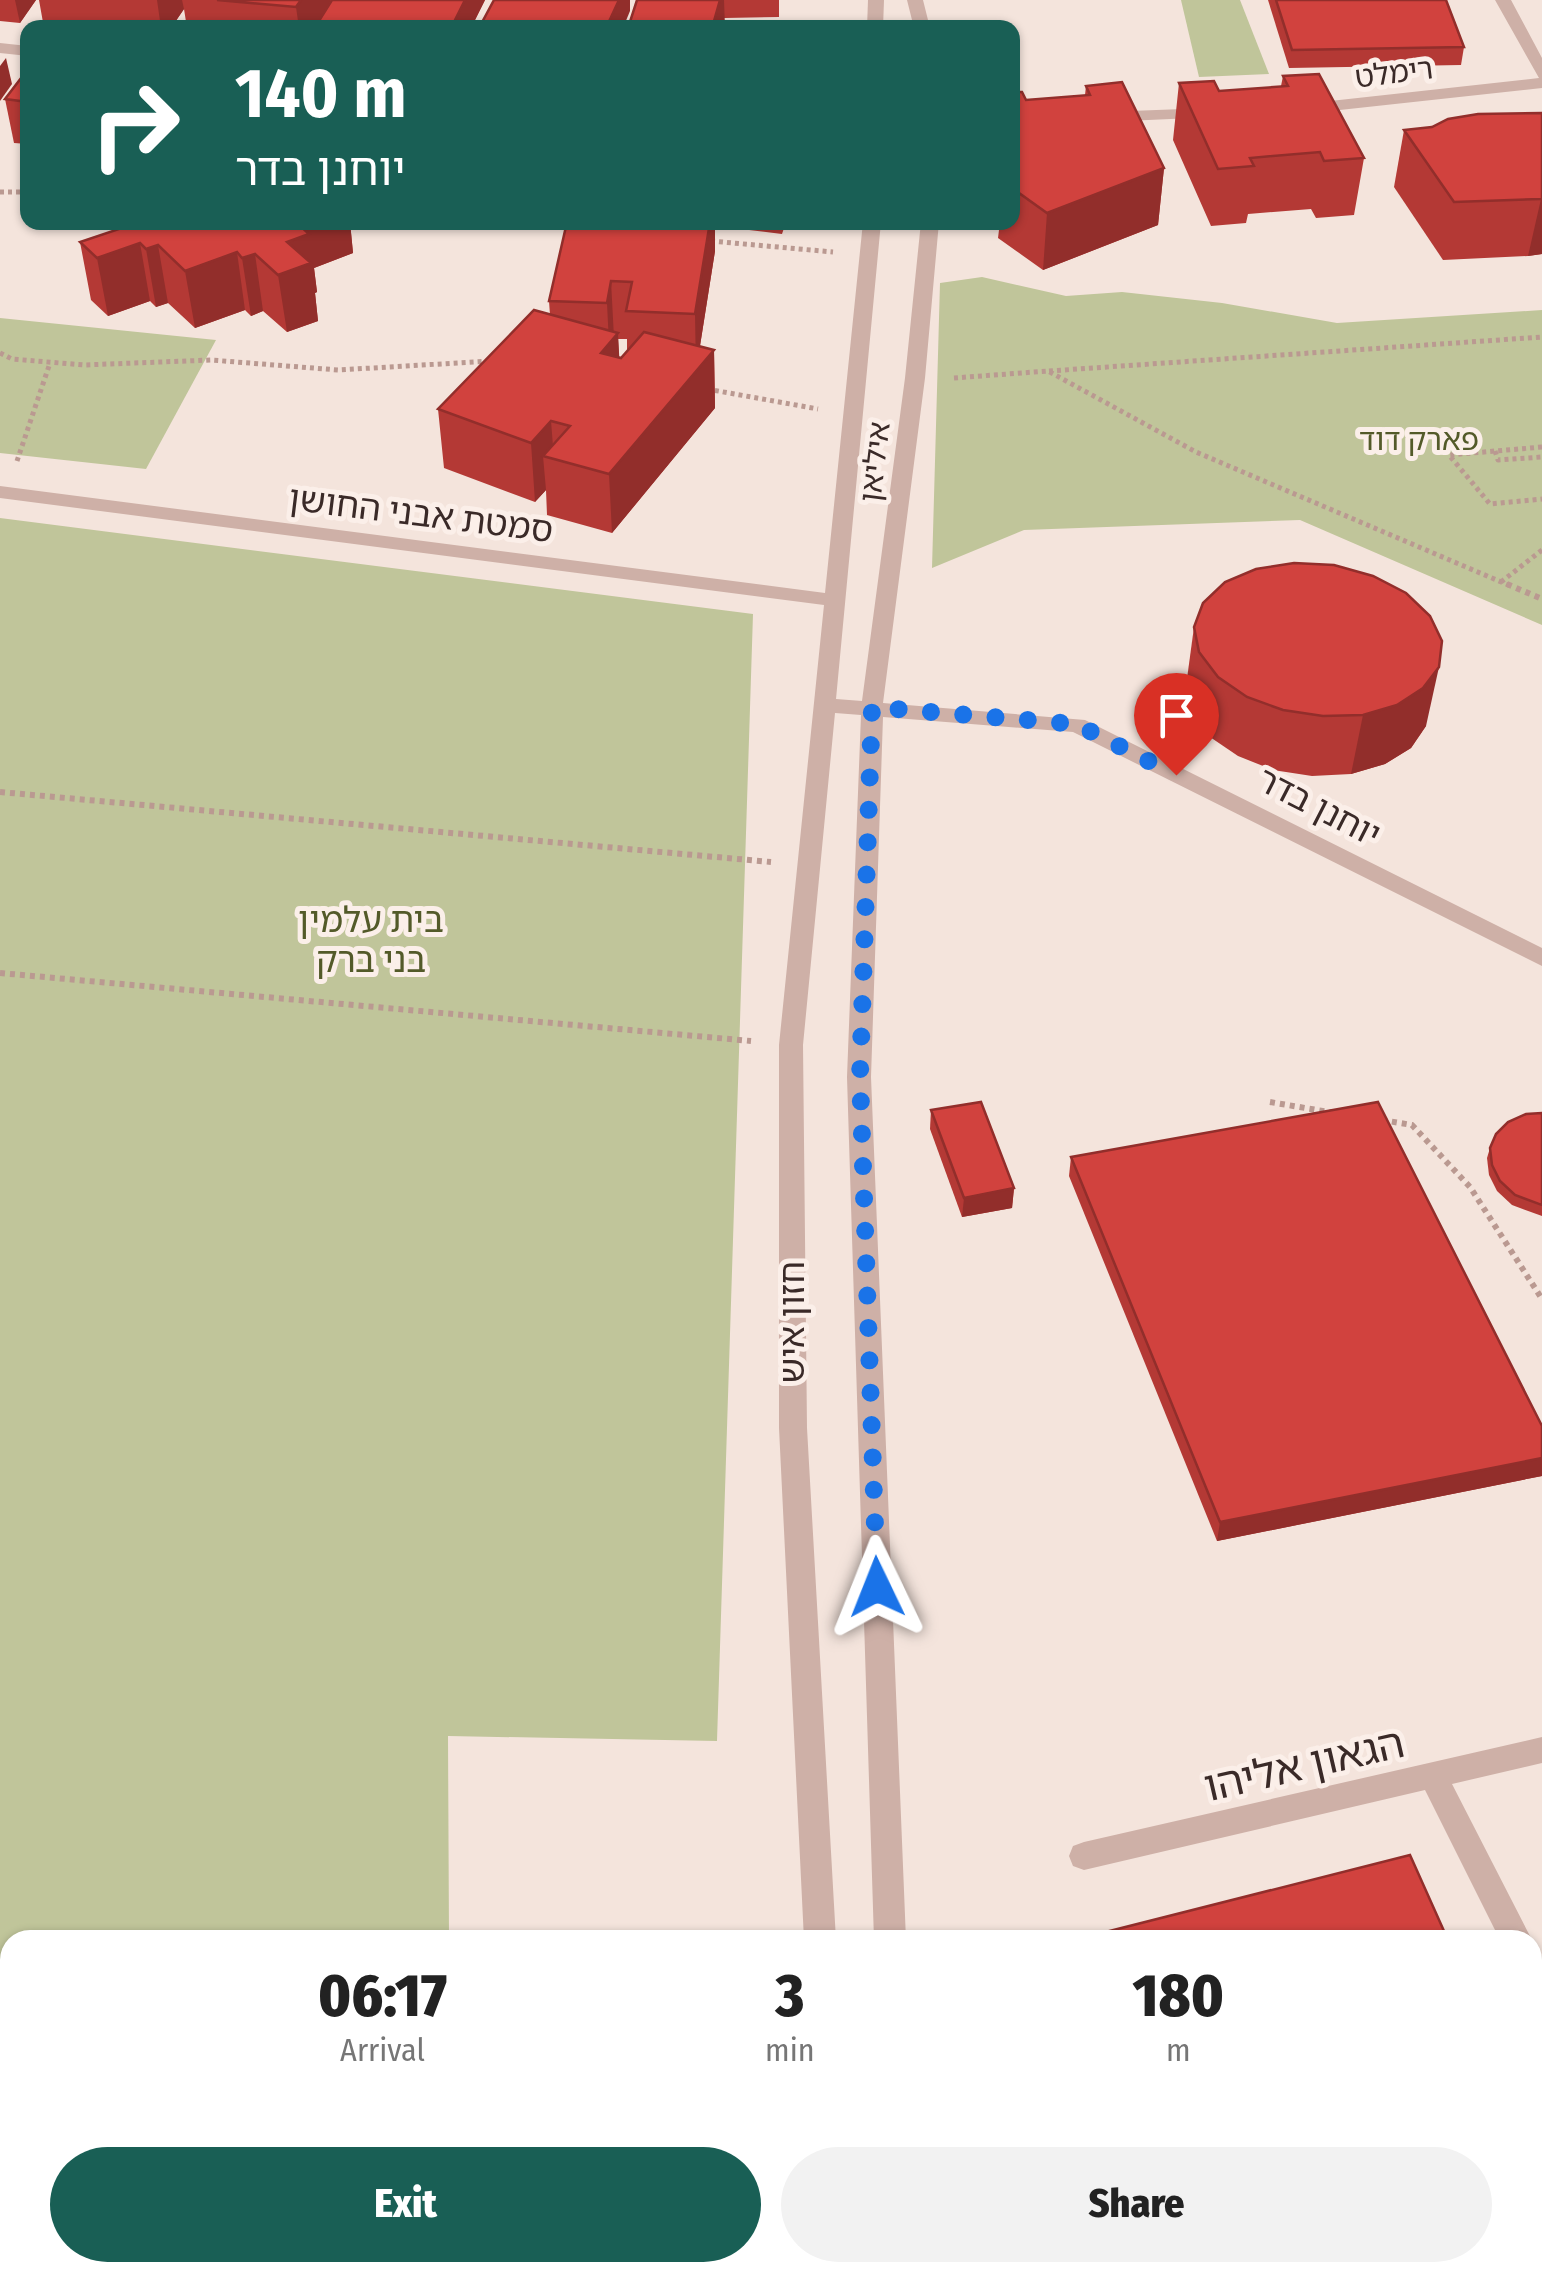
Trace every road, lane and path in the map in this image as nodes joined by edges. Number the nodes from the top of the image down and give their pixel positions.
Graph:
1 (1503, 0) edge
2 (1542, 74) edge
3 (1542, 83) edge
4 (1284, 110) edge
5 (1226, 112) edge
6 (1090, 118) edge
7 (871, 230) edge
8 (929, 230) edge
9 (701, 240) edge
10 (869, 253) junction
11 (1542, 337) edge
12 (0, 353) edge
13 (50, 363) junction
14 (510, 363) edge
15 (1048, 371) junction
16 (938, 380) dead end
17 (701, 388) edge
18 (853, 415) junction
19 (1542, 447) edge
20 (1494, 451) junction
21 (1542, 457) edge
22 (3, 492) edge
23 (1542, 499) edge
24 (1542, 550) edge
25 (1501, 582) junction
26 (833, 600) junction
27 (1542, 600) edge
28 (824, 705) junction
29 (872, 707) junction
30 (0, 792) edge
31 (807, 865) junction
32 (1542, 958) edge
33 (0, 974) edge
34 (791, 1045) junction
35 (1270, 1102) dead end
36 (1341, 1114) edge
37 (1376, 1119) edge
38 (1542, 1299) edge
39 (1542, 1750) edge
40 (1434, 1778) junction
41 (1084, 1856) dead end
42 (819, 1930) edge
43 (890, 1930) edge
44 (1511, 1930) edge

1 - 2 street
3 - 4 street, רימלט
5 - 6 street
7 - 10 street, איליאן
8 - 29 street, איליאן
9 - 10 path
10 - 18 street, איליאן
11 - 15 path
12 - 13 path
13 - 14 path
13 - 22 path
15 - 16 path
15 - 25 path
17 - 18 path
18 - 26 street, איליאן
19 - 20 path
20 - 21 path
20 - 23 path
22 - 26 street, סמטת אבני החושן
24 - 25 path
25 - 27 path
26 - 28 street, איליאן
28 - 29 street, יוחנן בדר
28 - 31 street, חזון איש
29 - 32 street, יוחנן בדר
29 - 43 street
30 - 31 path
31 - 34 street, חזון איש
33 - 34 path
34 - 42 street, חזון איש
35 - 36 path
37 - 38 path
39 - 40 street, הגאון אליהו
40 - 41 street, הגאון אליהו
40 - 44 street

